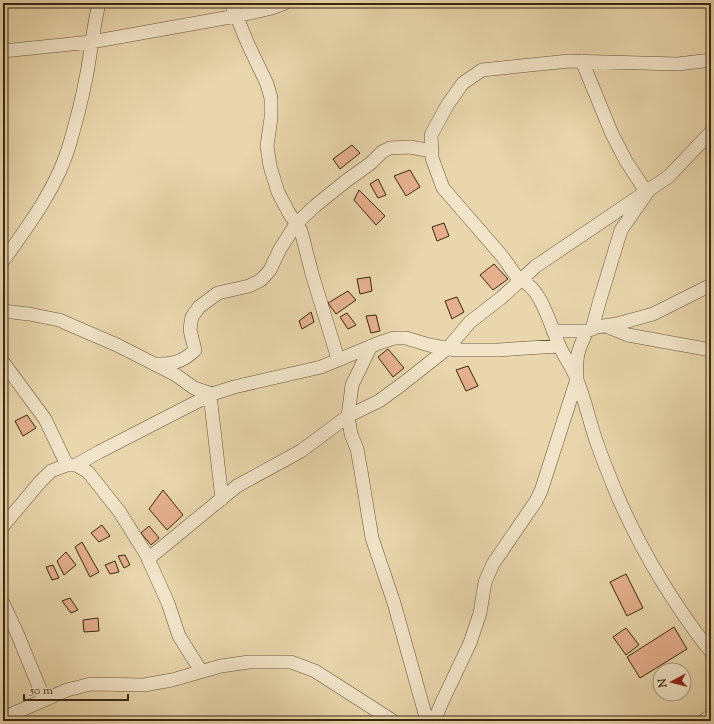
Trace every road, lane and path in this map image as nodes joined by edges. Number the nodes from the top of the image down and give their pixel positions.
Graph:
1 (99, 3) edge
2 (231, 3) edge
3 (285, 3) edge
4 (236, 16) junction
5 (91, 42) junction
6 (3, 51) edge
7 (711, 60) edge
8 (582, 61) junction
9 (711, 132) edge
10 (432, 151) junction
11 (647, 192) junction
12 (296, 224) junction
13 (3, 261) edge
14 (520, 280) junction
15 (711, 285) edge
16 (3, 310) edge
17 (606, 326) junction
18 (590, 330) junction
19 (553, 331) junction
20 (370, 346) junction
21 (559, 346) junction
22 (448, 348) junction
23 (711, 350) edge
24 (338, 359) junction
25 (3, 362) edge
26 (154, 364) junction
27 (577, 379) junction
28 (211, 395) junction
29 (348, 416) junction
30 (72, 465) junction
31 (222, 499) junction
32 (3, 526) edge
33 (148, 559) junction
34 (3, 603) edge
35 (711, 652) edge
36 (201, 671) junction
37 (44, 699) junction
38 (711, 716) edge
39 (7, 718) edge
40 (393, 721) edge
41 (427, 721) edge
42 (434, 721) edge
43 (703, 721) edge

1 - 5 street
2 - 4 street
3 - 4 street
4 - 5 street
4 - 12 street
5 - 6 street
5 - 13 street
7 - 8 street
8 - 10 street
8 - 11 street
9 - 11 street
10 - 12 street
10 - 14 street
11 - 14 street
11 - 18 street
12 - 24 street
12 - 26 street
14 - 19 street
14 - 22 street
15 - 17 street
16 - 26 street
17 - 18 street
17 - 23 street
18 - 19 street
18 - 27 street
19 - 21 street
20 - 22 street
20 - 24 street
20 - 29 street
21 - 22 street
21 - 27 street
22 - 29 street
24 - 28 street
25 - 30 street
26 - 28 street
27 - 35 street
27 - 42 street
28 - 30 street
28 - 31 street
29 - 31 street
29 - 41 street
30 - 32 street
30 - 33 street
31 - 33 street
33 - 36 street
34 - 37 street
36 - 37 street
36 - 40 street
37 - 39 street
38 - 43 street

